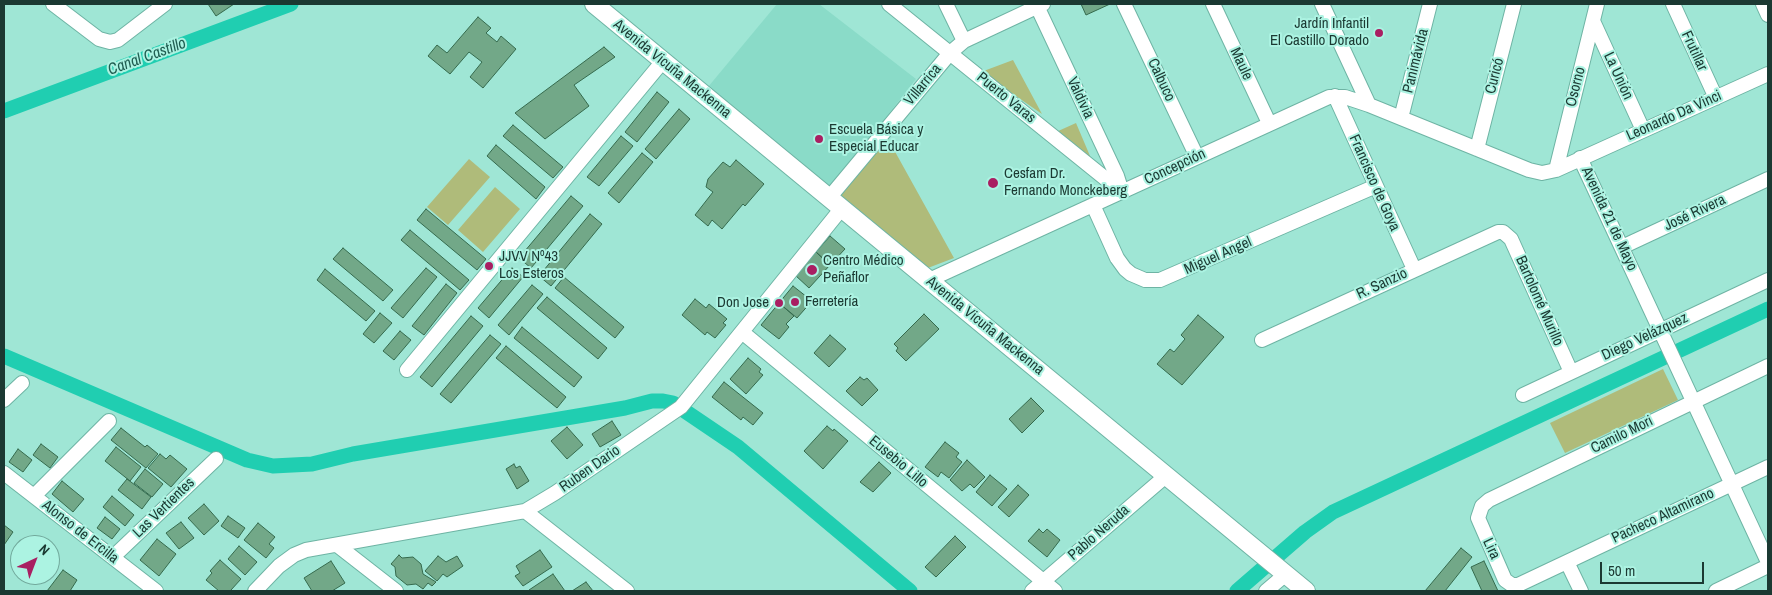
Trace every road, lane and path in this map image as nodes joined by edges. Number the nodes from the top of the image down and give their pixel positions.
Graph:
1 (53, 4) edge
2 (165, 4) edge
3 (594, 4) edge
4 (889, 4) edge
5 (946, 4) edge
6 (1124, 4) edge
7 (1213, 4) edge
8 (1322, 4) edge
9 (1430, 4) edge
10 (1514, 4) edge
11 (1597, 4) edge
12 (1673, 4) edge
13 (1763, 4) edge
14 (1039, 5) edge
15 (1768, 15) edge
16 (1592, 21) junction
17 (964, 41) junction
18 (950, 53) junction
19 (663, 61) junction
20 (1768, 74) edge
21 (1335, 96) junction
22 (1716, 98) junction
23 (1369, 105) junction
24 (1401, 118) junction
25 (1269, 123) junction
26 (1643, 130) junction
27 (1477, 148) junction
28 (1197, 157) junction
29 (1580, 158) junction
30 (1556, 170) junction
31 (1768, 180) edge
32 (1376, 186) junction
33 (1122, 192) junction
34 (836, 203) junction
35 (1093, 206) junction
36 (1503, 232) joint
37 (1622, 247) junction
38 (1414, 269) junction
39 (929, 280) junction
40 (1768, 280) edge
41 (742, 332) junction
42 (1663, 335) junction
43 (1262, 340) dead end
44 (1768, 366) edge
45 (407, 370) dead end
46 (1571, 372) junction
47 (22, 383) dead end
48 (1523, 395) dead end
49 (4, 400) edge
50 (1694, 400) junction
51 (109, 421) dead end
52 (216, 459) dead end
53 (1768, 467) edge
54 (4, 473) edge
55 (1167, 476) junction
56 (1732, 483) junction
57 (34, 496) junction
58 (1479, 510) joint
59 (525, 511) junction
60 (337, 545) junction
61 (113, 558) junction
62 (1567, 562) junction
63 (1768, 562) edge
64 (1768, 566) edge
65 (1286, 574) junction
66 (1043, 582) junction
67 (1512, 585) joint
68 (156, 591) edge
69 (255, 591) edge
70 (396, 591) edge
71 (627, 591) edge
72 (1032, 591) edge
73 (1055, 591) edge
74 (1266, 591) edge
75 (1306, 591) edge
76 (1581, 591) edge
77 (1716, 591) edge

1 - 2 street
3 - 19 main road, Avenida Vicuña Mackenna
4 - 18 street, Puerto Varas
5 - 17 street
6 - 28 street, Calbuco
7 - 25 street, Maule
8 - 23 street
9 - 24 street, Panimávida
10 - 27 street, Curicó
11 - 16 street, Osorno
12 - 22 street, Frutillar
13 - 15 street
14 - 17 street, Villarrica
14 - 33 street, Valdivia
16 - 26 street, La Unión
16 - 30 street, Osorno
17 - 18 street, Villarrica
18 - 33 street, Puerto Varas
18 - 34 street, Villarrica
19 - 34 main road, Avenida Vicuña Mackenna
19 - 45 street
20 - 22 street, Leonardo Da Vinci
21 - 23 street
21 - 25 street, Concepción
21 - 32 street, Francisco de Goya
22 - 26 street, Leonardo Da Vinci
23 - 24 street, Avenida 21 de Mayo
24 - 27 street, Avenida 21 de Mayo
25 - 28 street, Concepción
26 - 29 street, Leonardo Da Vinci
27 - 30 street, Avenida 21 de Mayo
28 - 33 street, Concepción
29 - 30 street, Avenida 21 de Mayo
29 - 37 street, Avenida 21 de Mayo
31 - 37 street, José Rivera
32 - 35 street, Miguel Angel
32 - 38 street, Francisco de Goya
33 - 35 street, Concepción
34 - 39 main road, Avenida Vicuña Mackenna
34 - 41 street, Ruben Dario
35 - 39 street, Concepción
36 - 38 street, R. Sanzio
36 - 46 street, Bartolomé Murillo
37 - 42 street, Avenida 21 de Mayo
38 - 43 street, R. Sanzio
39 - 55 main road, Avenida Vicuña Mackenna
40 - 42 street, Diego Velázquez
41 - 59 street, Ruben Dario
41 - 66 street, Eusebio Lillo
42 - 46 street, Diego Velázquez
42 - 50 street, Avenida 21 de Mayo
44 - 50 street, Camilo Mori
46 - 48 street, Diego Velázquez
47 - 49 street
50 - 56 street, Avenida 21 de Mayo
50 - 58 street, Camilo Mori
51 - 57 street
52 - 61 street, Las Vertientes
53 - 56 street, Pacheco Altamirano
54 - 57 street, Alonso de Ercilla
55 - 65 main road, Avenida Vicuña Mackenna
55 - 66 street, Pablo Neruda
56 - 62 street, Pacheco Altamirano
56 - 63 street, Avenida 21 de Mayo
57 - 61 street, Alonso de Ercilla
58 - 67 street, Lira
59 - 60 street, Ruben Dario
59 - 71 street
60 - 69 street, Ruben Dario
60 - 70 street
61 - 68 street, Alonso de Ercilla
62 - 67 street, Pacheco Altamirano
62 - 76 street
64 - 77 street
65 - 74 street
65 - 75 main road, Avenida Vicuña Mackenna
66 - 72 street, Pablo Neruda
66 - 73 street, Eusebio Lillo

